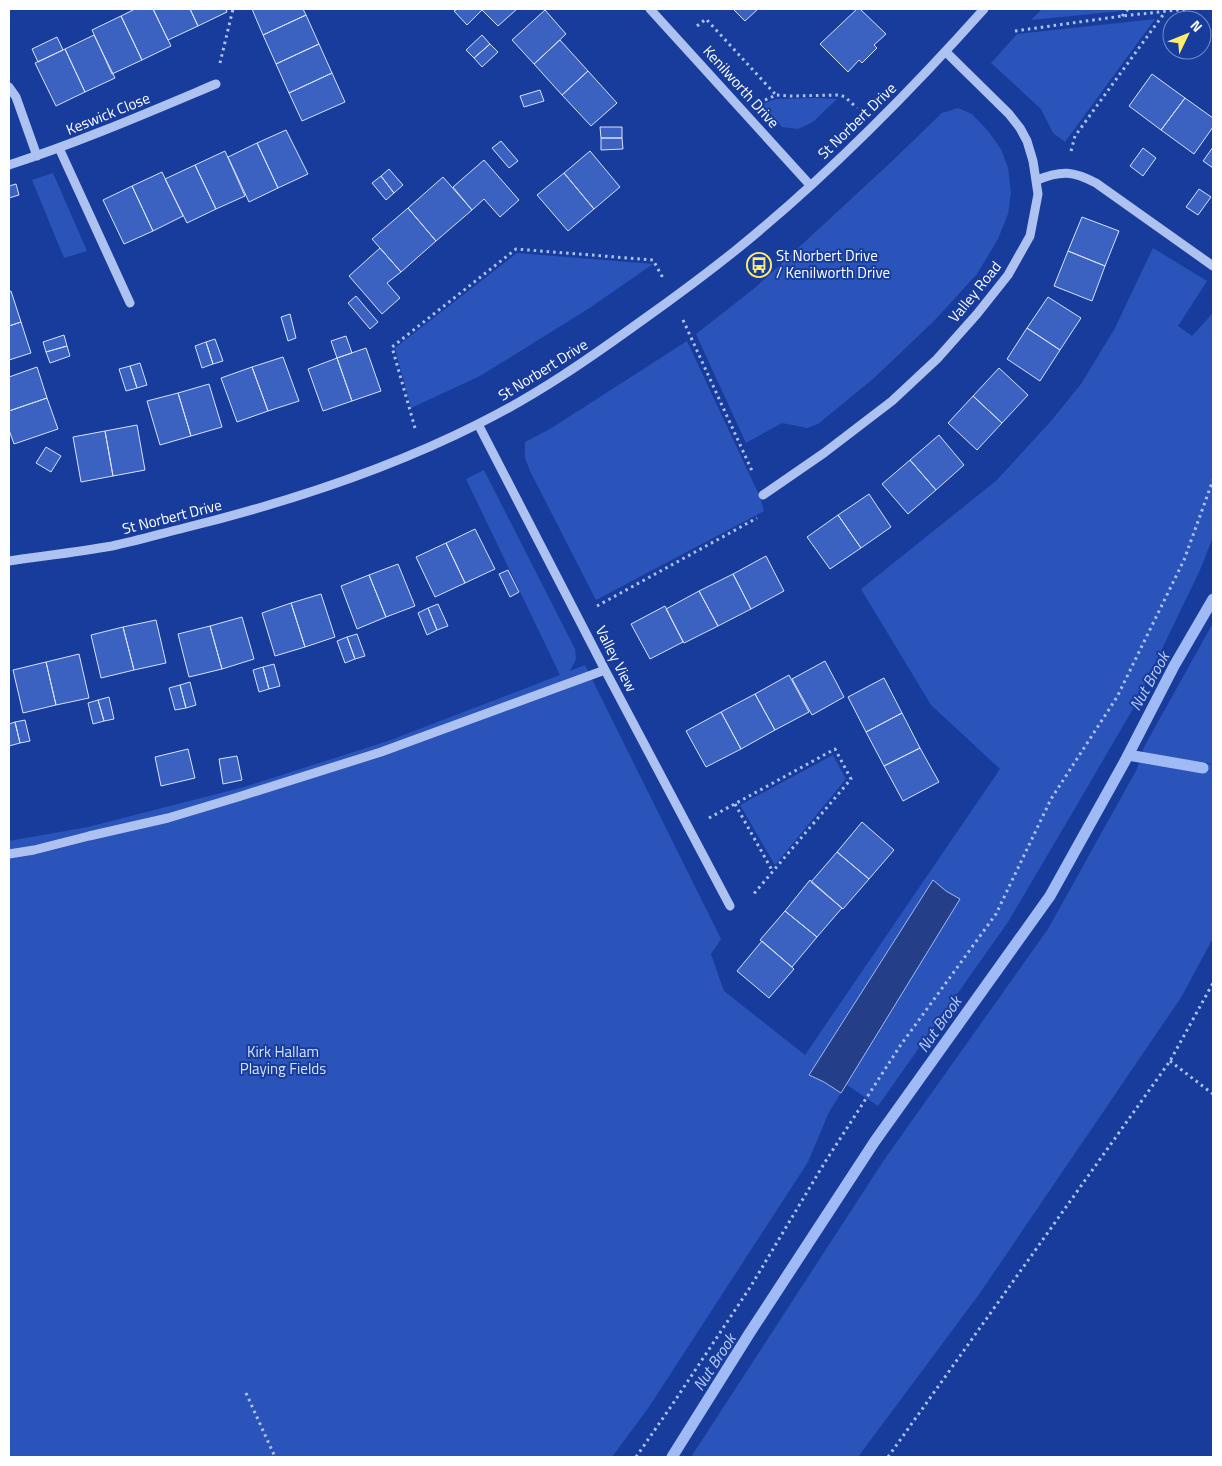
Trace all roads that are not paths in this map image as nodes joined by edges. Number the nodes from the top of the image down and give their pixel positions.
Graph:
1 (650, 9) edge
2 (984, 9) edge
3 (946, 52) junction
4 (216, 84) road end
5 (9, 87) edge
6 (59, 148) junction
7 (37, 156) junction
8 (9, 165) edge
9 (1037, 180) junction
10 (810, 185) junction
11 (1213, 266) edge
12 (130, 303) dead end
13 (478, 424) junction
14 (763, 495) road end
15 (9, 561) edge
16 (605, 670) junction
17 (9, 854) edge
18 (730, 906) road end

1 - 10 street, Kenilworth Drive
2 - 3 street, St Norbert Drive
3 - 9 street, Valley Road
3 - 10 street, St Norbert Drive
4 - 6 street, Keswick Close
5 - 7 street
6 - 7 street, Keswick Close
6 - 12 street
7 - 8 street, Keswick Close
9 - 11 street
9 - 14 street, Valley Road
10 - 13 street, St Norbert Drive
13 - 15 street, St Norbert Drive
13 - 16 street, Valley View
16 - 17 street
16 - 18 street, Valley View

